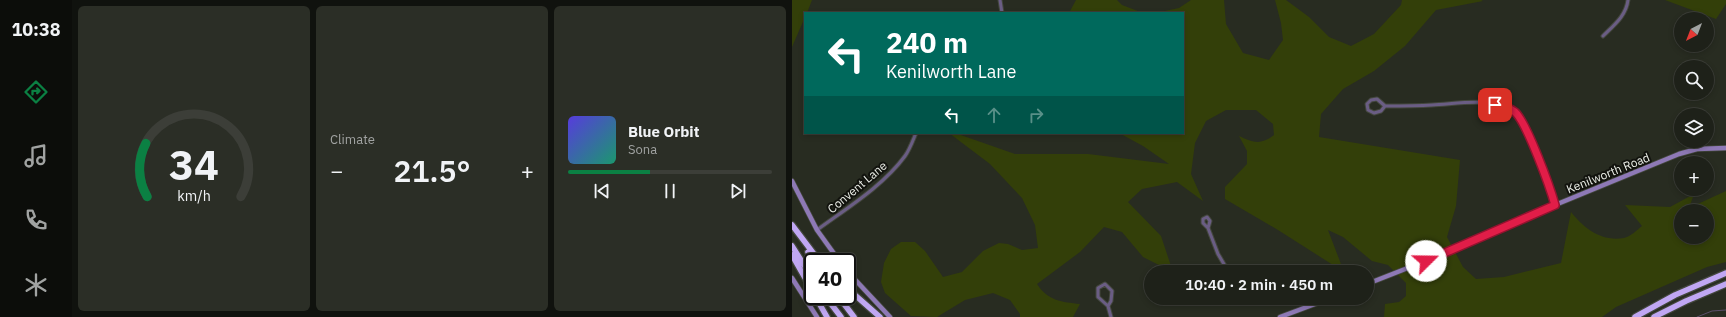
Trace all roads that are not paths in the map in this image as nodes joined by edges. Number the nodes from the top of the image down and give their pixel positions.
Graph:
1 (1000, 0) edge
2 (1628, 0) edge
3 (1002, 12) edge
4 (1603, 36) dead end
5 (1386, 106) junction
6 (916, 134) edge
7 (1726, 148) edge
8 (792, 182) edge
9 (1555, 205) junction
10 (792, 225) edge
11 (1208, 228) dead end
12 (817, 230) junction
13 (792, 246) edge
14 (809, 253) edge
15 (813, 253) edge
16 (834, 253) edge
17 (792, 255) edge
18 (804, 265) edge
19 (1225, 265) edge
20 (1726, 273) edge
21 (804, 276) edge
22 (792, 278) edge
23 (856, 281) edge
24 (1374, 281) edge
25 (1726, 284) edge
26 (856, 296) edge
27 (820, 305) edge
28 (832, 305) edge
29 (845, 305) edge
30 (1310, 305) edge
31 (1108, 306) junction
32 (817, 317) edge
33 (827, 317) edge
34 (841, 317) edge
35 (854, 317) edge
36 (880, 317) edge
37 (890, 317) edge
38 (1111, 317) edge
39 (1280, 317) edge
40 (1635, 317) edge
41 (1654, 317) edge

1 - 3 street
2 - 4 street
5 - 5 street
5 - 9 street
6 - 12 street, Convent Lane
7 - 9 street, Kenilworth Road
8 - 12 street
9 - 24 street, Kenilworth Road
10 - 14 highway
10 - 15 highway
11 - 19 street
12 - 16 street
13 - 18 highway
17 - 21 highway
20 - 40 highway
22 - 32 street
23 - 37 street
25 - 41 highway
26 - 36 highway
27 - 33 highway
28 - 34 highway
29 - 35 highway
30 - 39 street
31 - 31 street
31 - 38 street

